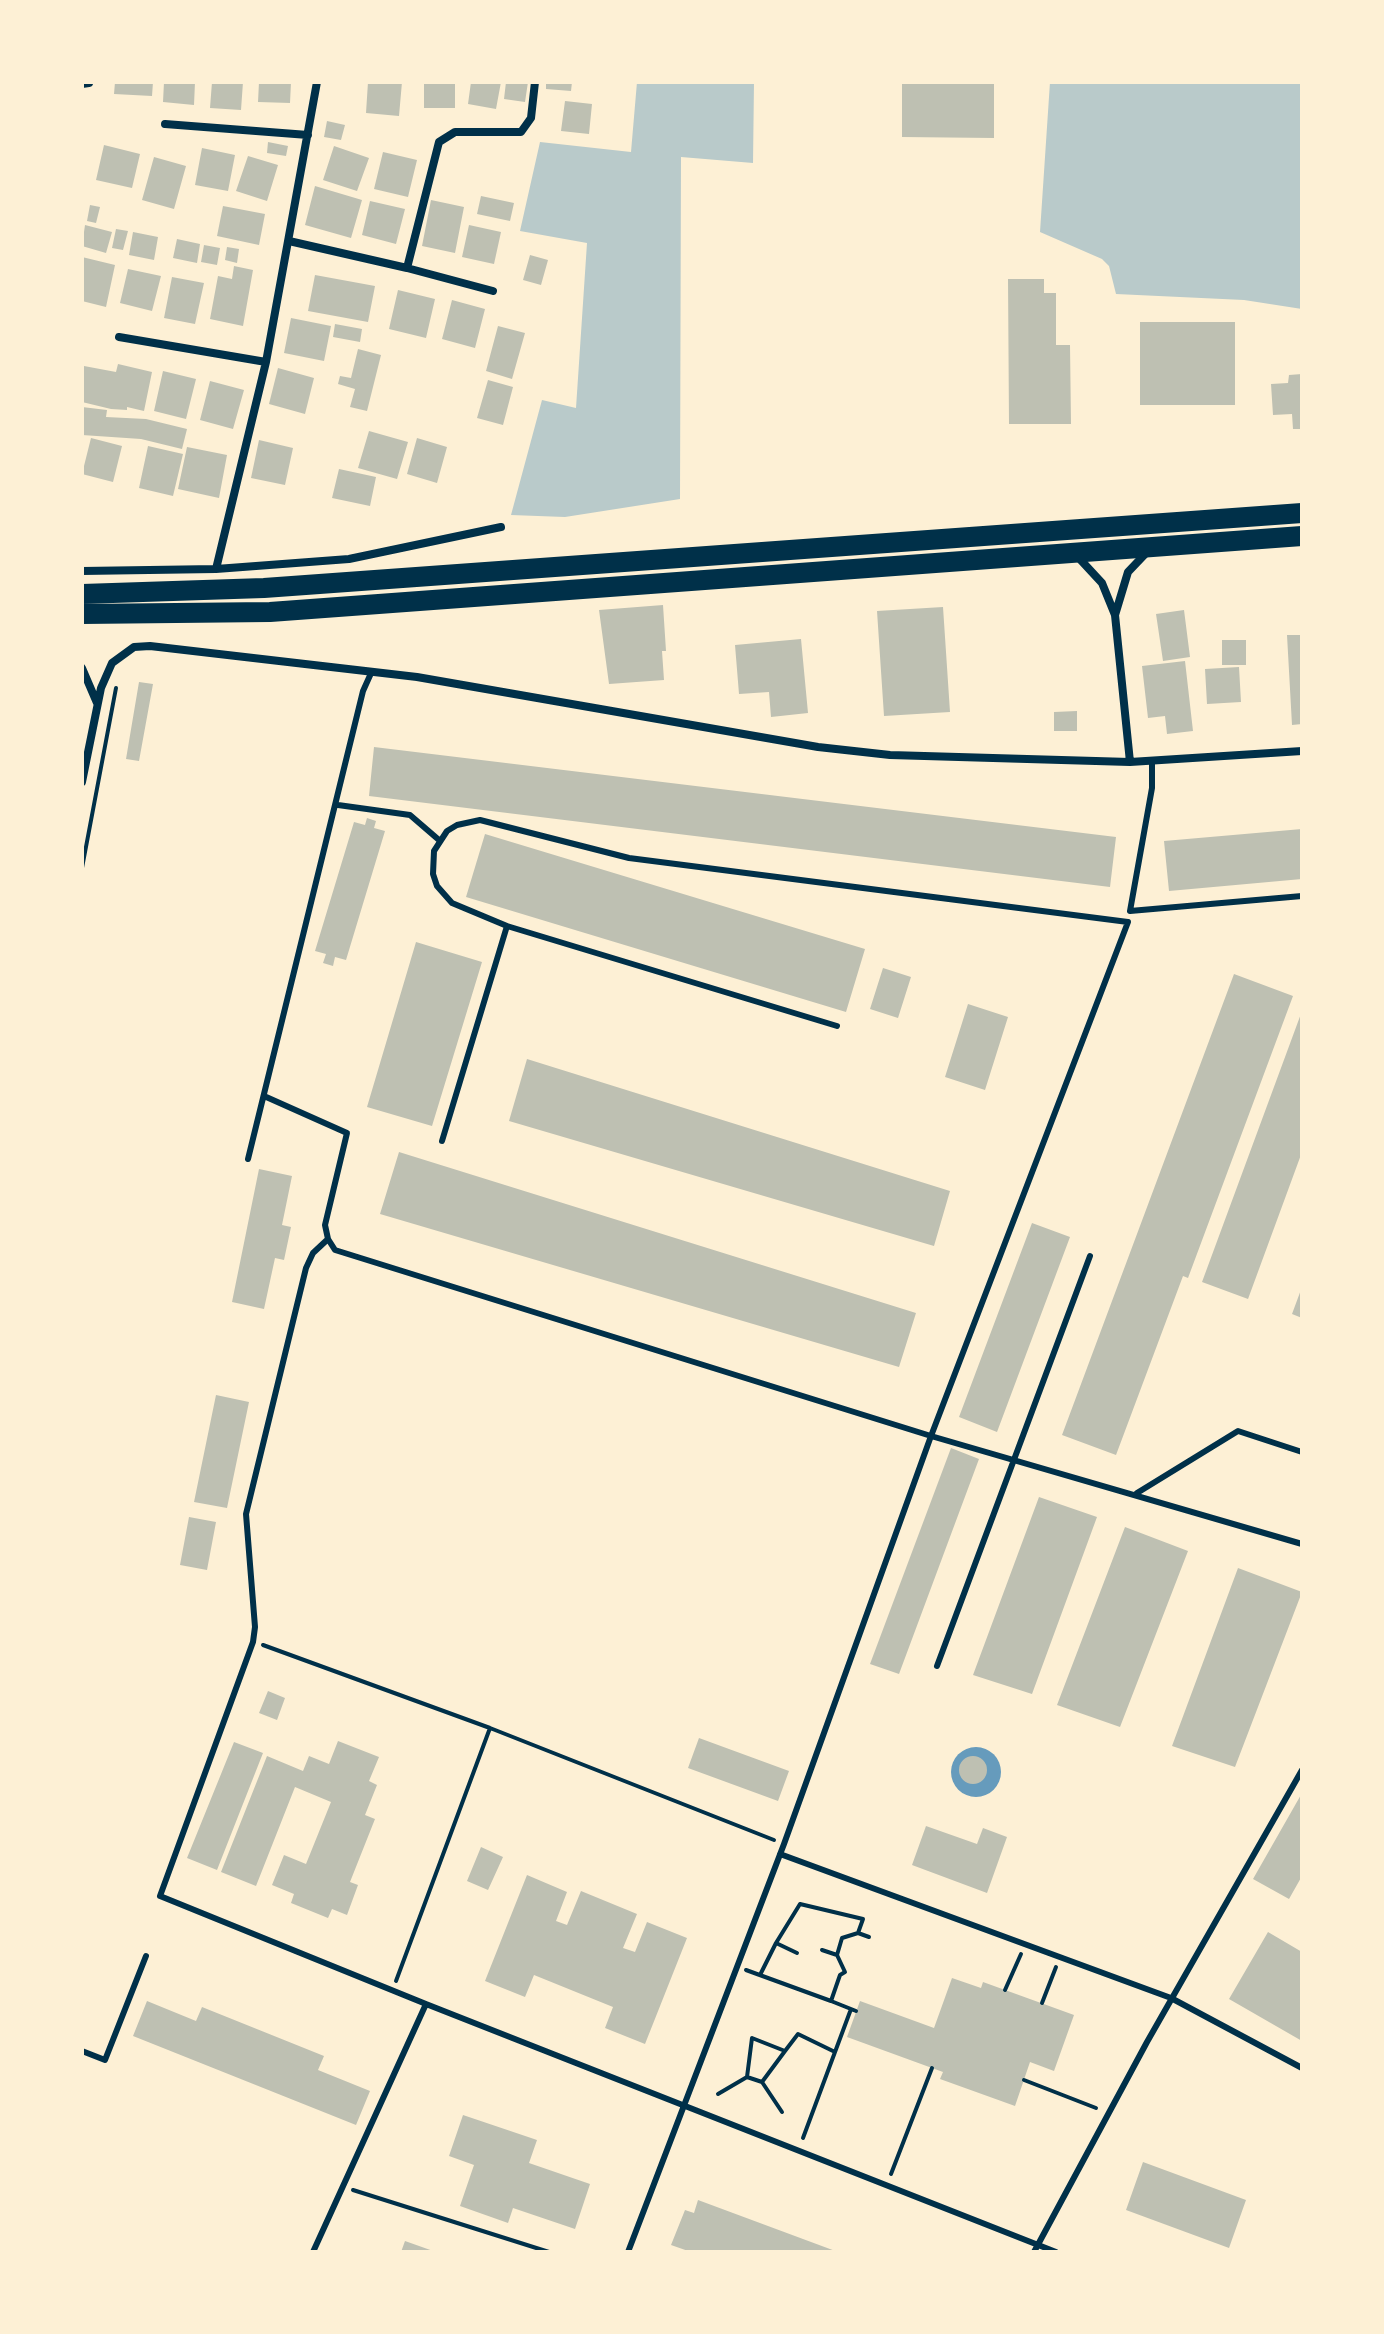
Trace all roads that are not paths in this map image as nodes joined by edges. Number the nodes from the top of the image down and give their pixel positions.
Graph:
1 (317, 82) edge
2 (535, 82) edge
3 (165, 124) dead end
4 (308, 135) junction
5 (289, 241) junction
6 (407, 268) junction
7 (493, 291) dead end
8 (119, 337) dead end
9 (266, 362) junction
10 (1302, 513) edge
11 (501, 527) dead end
12 (1302, 536) edge
13 (1155, 544) junction
14 (1072, 551) junction
15 (216, 569) junction
16 (82, 571) edge
17 (82, 594) edge
18 (82, 614) edge
19 (1115, 615) junction
20 (82, 668) edge
21 (372, 671) junction
22 (98, 705) junction
23 (1302, 751) edge
24 (1130, 762) junction
25 (1152, 762) junction
26 (82, 782) edge
27 (338, 805) junction
28 (439, 840) junction
29 (1302, 896) edge
30 (1130, 911) junction
31 (1128, 922) junction
32 (507, 926) junction
33 (837, 1026) dead end
34 (264, 1096) junction
35 (442, 1141) dead end
36 (248, 1159) dead end
37 (328, 1239) junction
38 (1090, 1256) dead end
39 (931, 1436) junction
40 (1302, 1452) edge
41 (1014, 1459) junction
42 (1137, 1493) junction
43 (1302, 1544) edge
44 (937, 1666) dead end
45 (1302, 1770) edge
46 (780, 1854) junction
47 (146, 1956) dead end
48 (1171, 1998) junction
49 (426, 2004) junction
50 (82, 2051) edge
51 (1302, 2068) edge
52 (684, 2105) junction
53 (1036, 2249) edge
54 (313, 2252) edge
55 (628, 2252) edge
56 (1056, 2252) edge

1 - 4 street
2 - 6 street
3 - 4 street
4 - 5 street
5 - 6 street
5 - 9 street
6 - 7 street
8 - 9 street
9 - 15 street
10 - 17 main road
11 - 15 street
12 - 13 main road
13 - 14 main road
13 - 19 street
14 - 18 main road
14 - 19 street
15 - 16 street
19 - 24 street
20 - 22 street
21 - 22 street
21 - 24 street
21 - 27 lane
22 - 26 street
23 - 25 street
24 - 25 street
25 - 30 lane
27 - 28 lane
27 - 34 lane
28 - 31 lane
28 - 32 lane
29 - 30 lane
30 - 31 lane
31 - 39 lane
32 - 33 lane
32 - 35 lane
34 - 36 lane
34 - 37 lane
37 - 39 lane
37 - 49 lane
38 - 41 lane
39 - 41 lane
39 - 46 lane
40 - 42 lane
41 - 42 lane
41 - 44 lane
42 - 43 lane
45 - 48 lane
46 - 48 lane
46 - 52 lane
47 - 50 lane
48 - 51 lane
48 - 53 lane
49 - 52 lane
49 - 54 lane
52 - 53 lane
52 - 55 lane
53 - 56 lane

